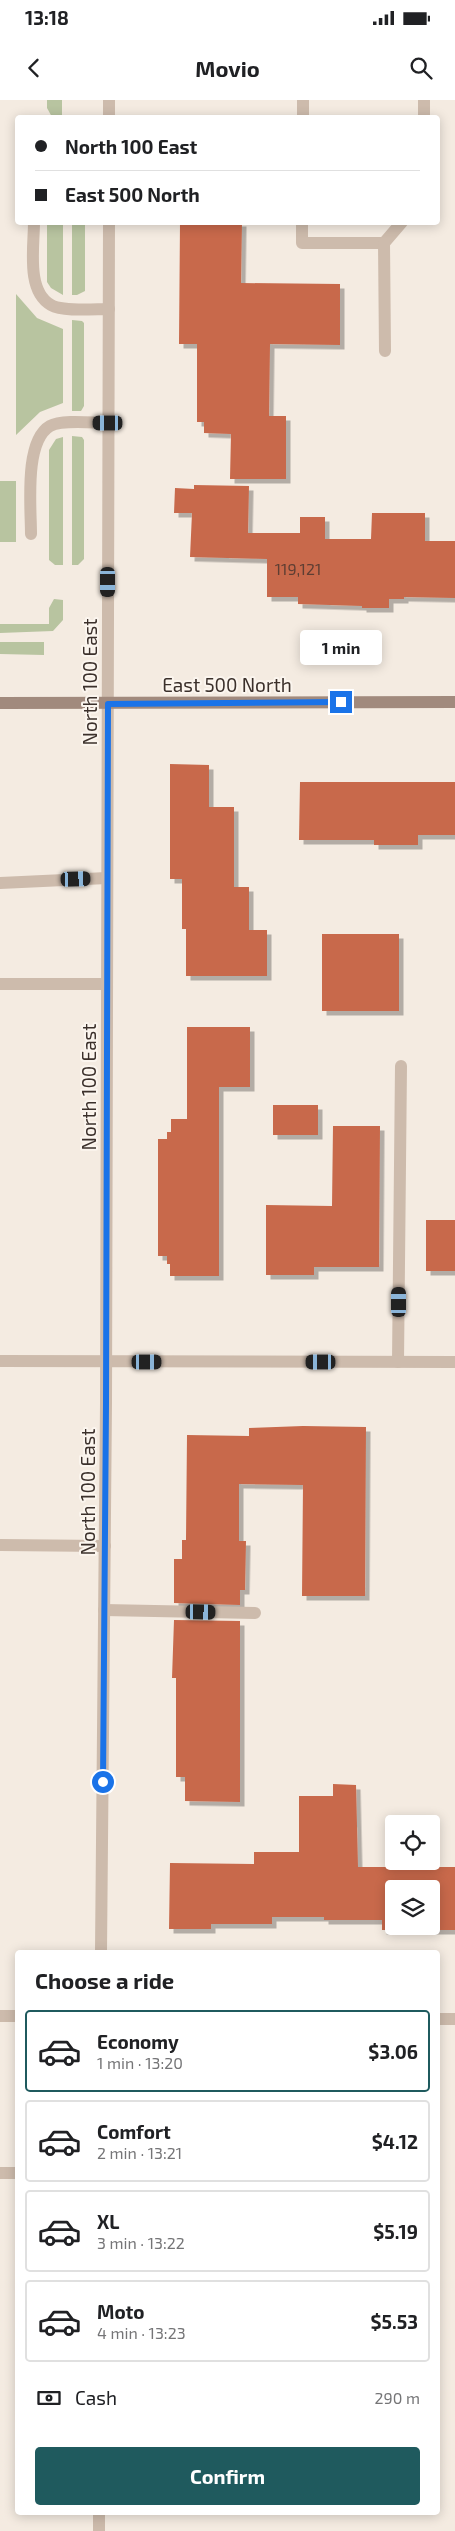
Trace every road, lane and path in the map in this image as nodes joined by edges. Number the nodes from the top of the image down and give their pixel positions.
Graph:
1 (109, 100) edge
2 (303, 100) edge
3 (424, 100) edge
4 (109, 115) edge
5 (303, 115) edge
6 (424, 115) edge
7 (34, 225) edge
8 (109, 225) edge
9 (302, 225) edge
10 (399, 225) edge
11 (384, 242) junction
12 (109, 309) junction
13 (386, 351) dead end
14 (108, 423) junction
15 (31, 534) dead end
16 (455, 702) edge
17 (0, 703) edge
18 (108, 704) junction
19 (107, 878) junction
20 (0, 883) edge
21 (0, 984) edge
22 (107, 984) junction
23 (401, 1066) dead end
24 (0, 1361) edge
25 (106, 1362) junction
26 (398, 1362) junction
27 (455, 1362) edge
28 (0, 1545) edge
29 (105, 1546) junction
30 (104, 1610) junction
31 (255, 1613) dead end
32 (102, 1950) edge
33 (0, 2016) edge
34 (15, 2016) edge
35 (440, 2019) edge
36 (455, 2019) edge
37 (0, 2173) edge
38 (15, 2173) edge
39 (99, 2515) edge
40 (99, 2531) edge

1 - 4 street
2 - 5 street
3 - 6 street
7 - 12 street
8 - 12 street, North 100 East
9 - 11 street
10 - 11 street
11 - 13 street
12 - 14 street, North 100 East
14 - 15 street
14 - 18 street, North 100 East
16 - 18 street, East 500 North
17 - 18 street, East 500 North
18 - 19 street, North 100 East
19 - 20 street
19 - 22 street, North 100 East
21 - 22 street
22 - 25 street, North 100 East
23 - 26 street
24 - 25 street
25 - 26 street
25 - 29 street, North 100 East
26 - 27 street
28 - 29 street
29 - 30 street, North 100 East
30 - 31 street
30 - 32 street, North 100 East
33 - 34 street
35 - 36 street
37 - 38 street
39 - 40 street

